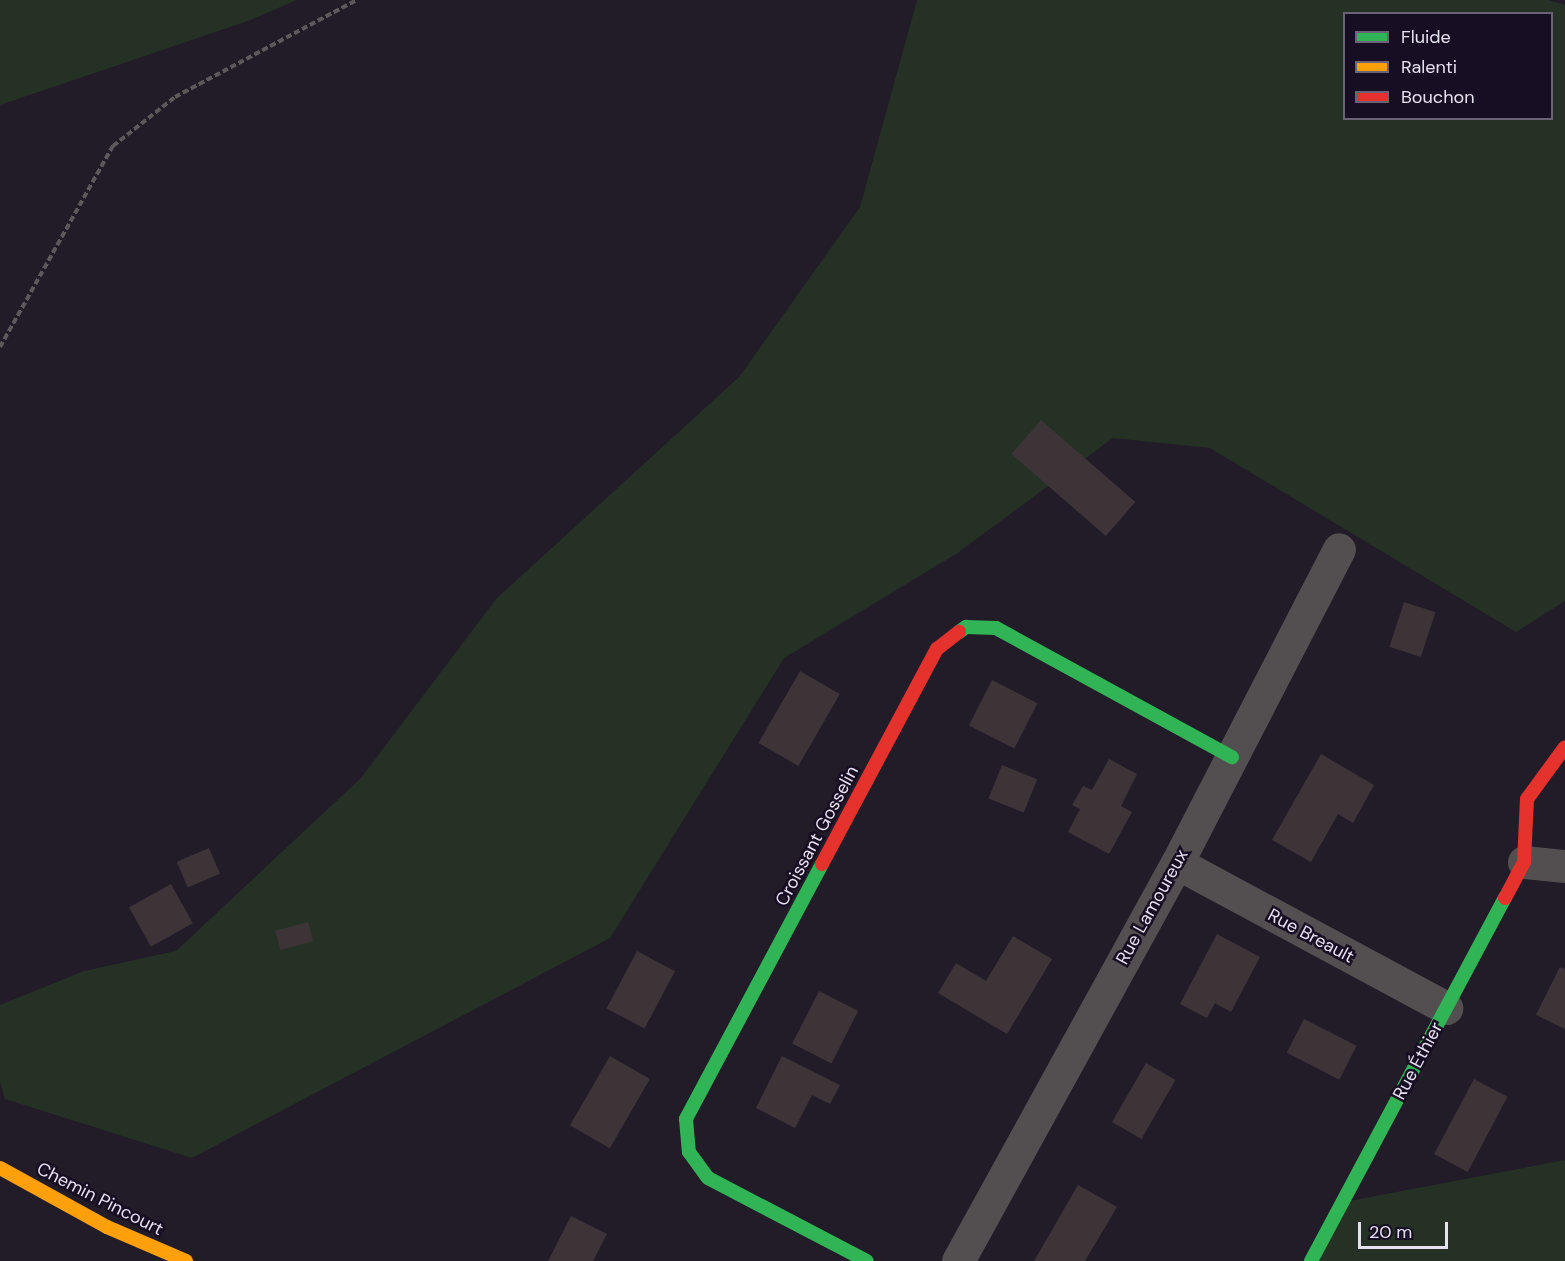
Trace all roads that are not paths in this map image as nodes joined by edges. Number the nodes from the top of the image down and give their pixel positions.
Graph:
1 (1339, 549) dead end
2 (1565, 747) edge
3 (1232, 757) junction
4 (1524, 862) junction
5 (1177, 863) junction
6 (1565, 866) edge
7 (1446, 1008) junction
8 (0, 1167) edge
9 (186, 1261) edge
10 (867, 1261) edge
11 (958, 1261) edge
12 (1311, 1261) edge

1 - 3 street, Rue Lamoureux
2 - 4 street, Rue Éthier
3 - 5 street, Rue Lamoureux
3 - 10 street, Croissant Gosselin
4 - 6 street
4 - 7 street, Rue Éthier
5 - 7 street, Rue Breault
5 - 11 street, Rue Lamoureux
7 - 12 street, Rue Éthier
8 - 9 street, Chemin Pincourt

